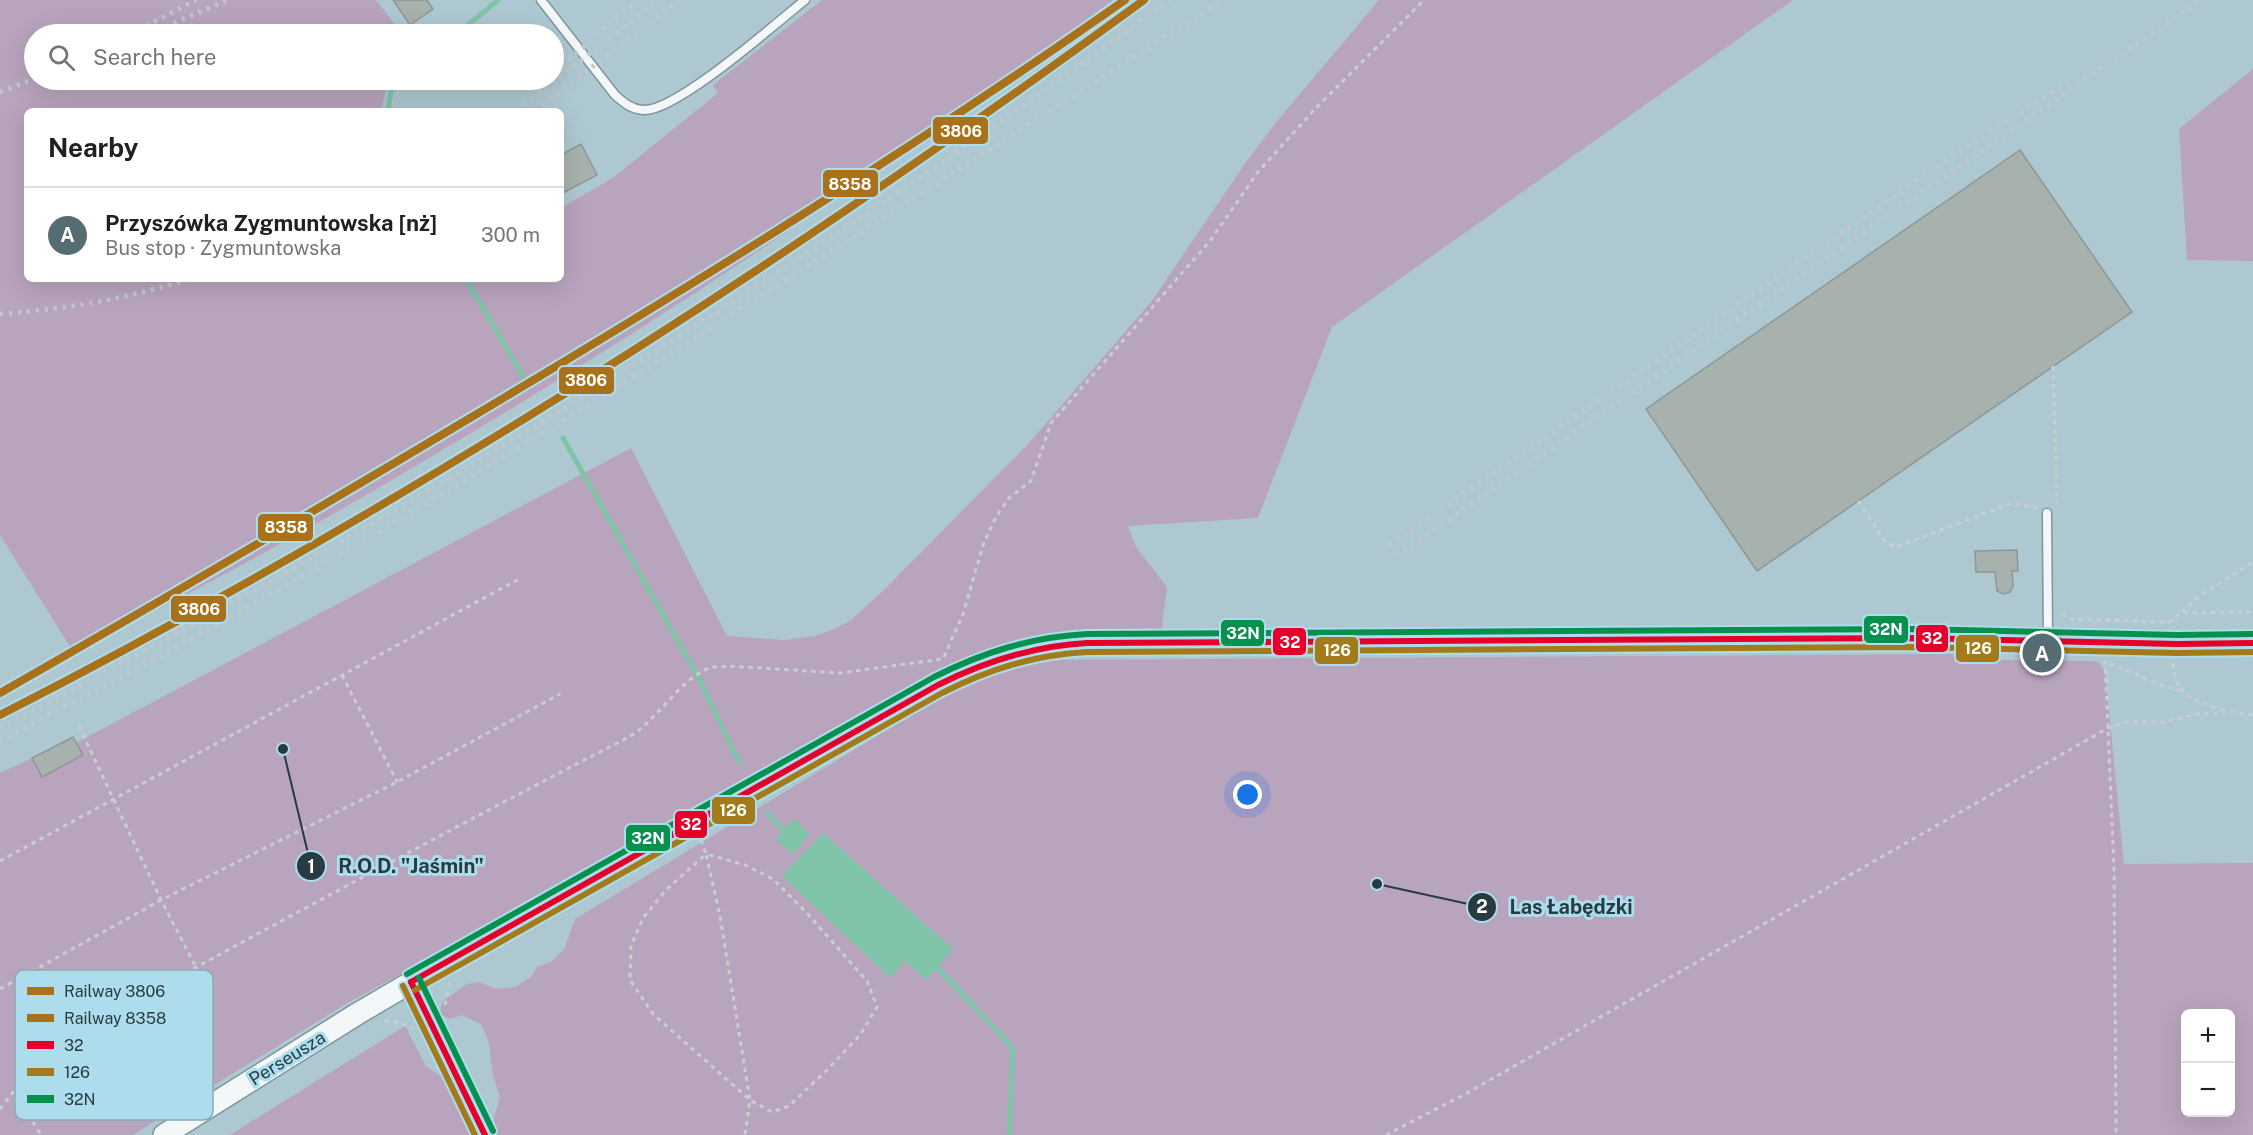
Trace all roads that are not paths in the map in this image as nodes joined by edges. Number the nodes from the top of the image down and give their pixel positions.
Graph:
1 (541, 0) edge
2 (805, 0) edge
3 (560, 24) edge
4 (564, 30) edge
5 (2047, 513) road end
6 (2048, 640) junction
7 (2253, 642) edge
8 (411, 982) junction
9 (213, 1105) edge
10 (188, 1120) edge
11 (164, 1135) edge
12 (485, 1135) edge

1 - 3 lane
2 - 4 lane
5 - 6 lane
6 - 7 street, Perseusza
6 - 8 street, Perseusza
8 - 9 street, Perseusza
8 - 12 street
10 - 11 street, Perseusza

